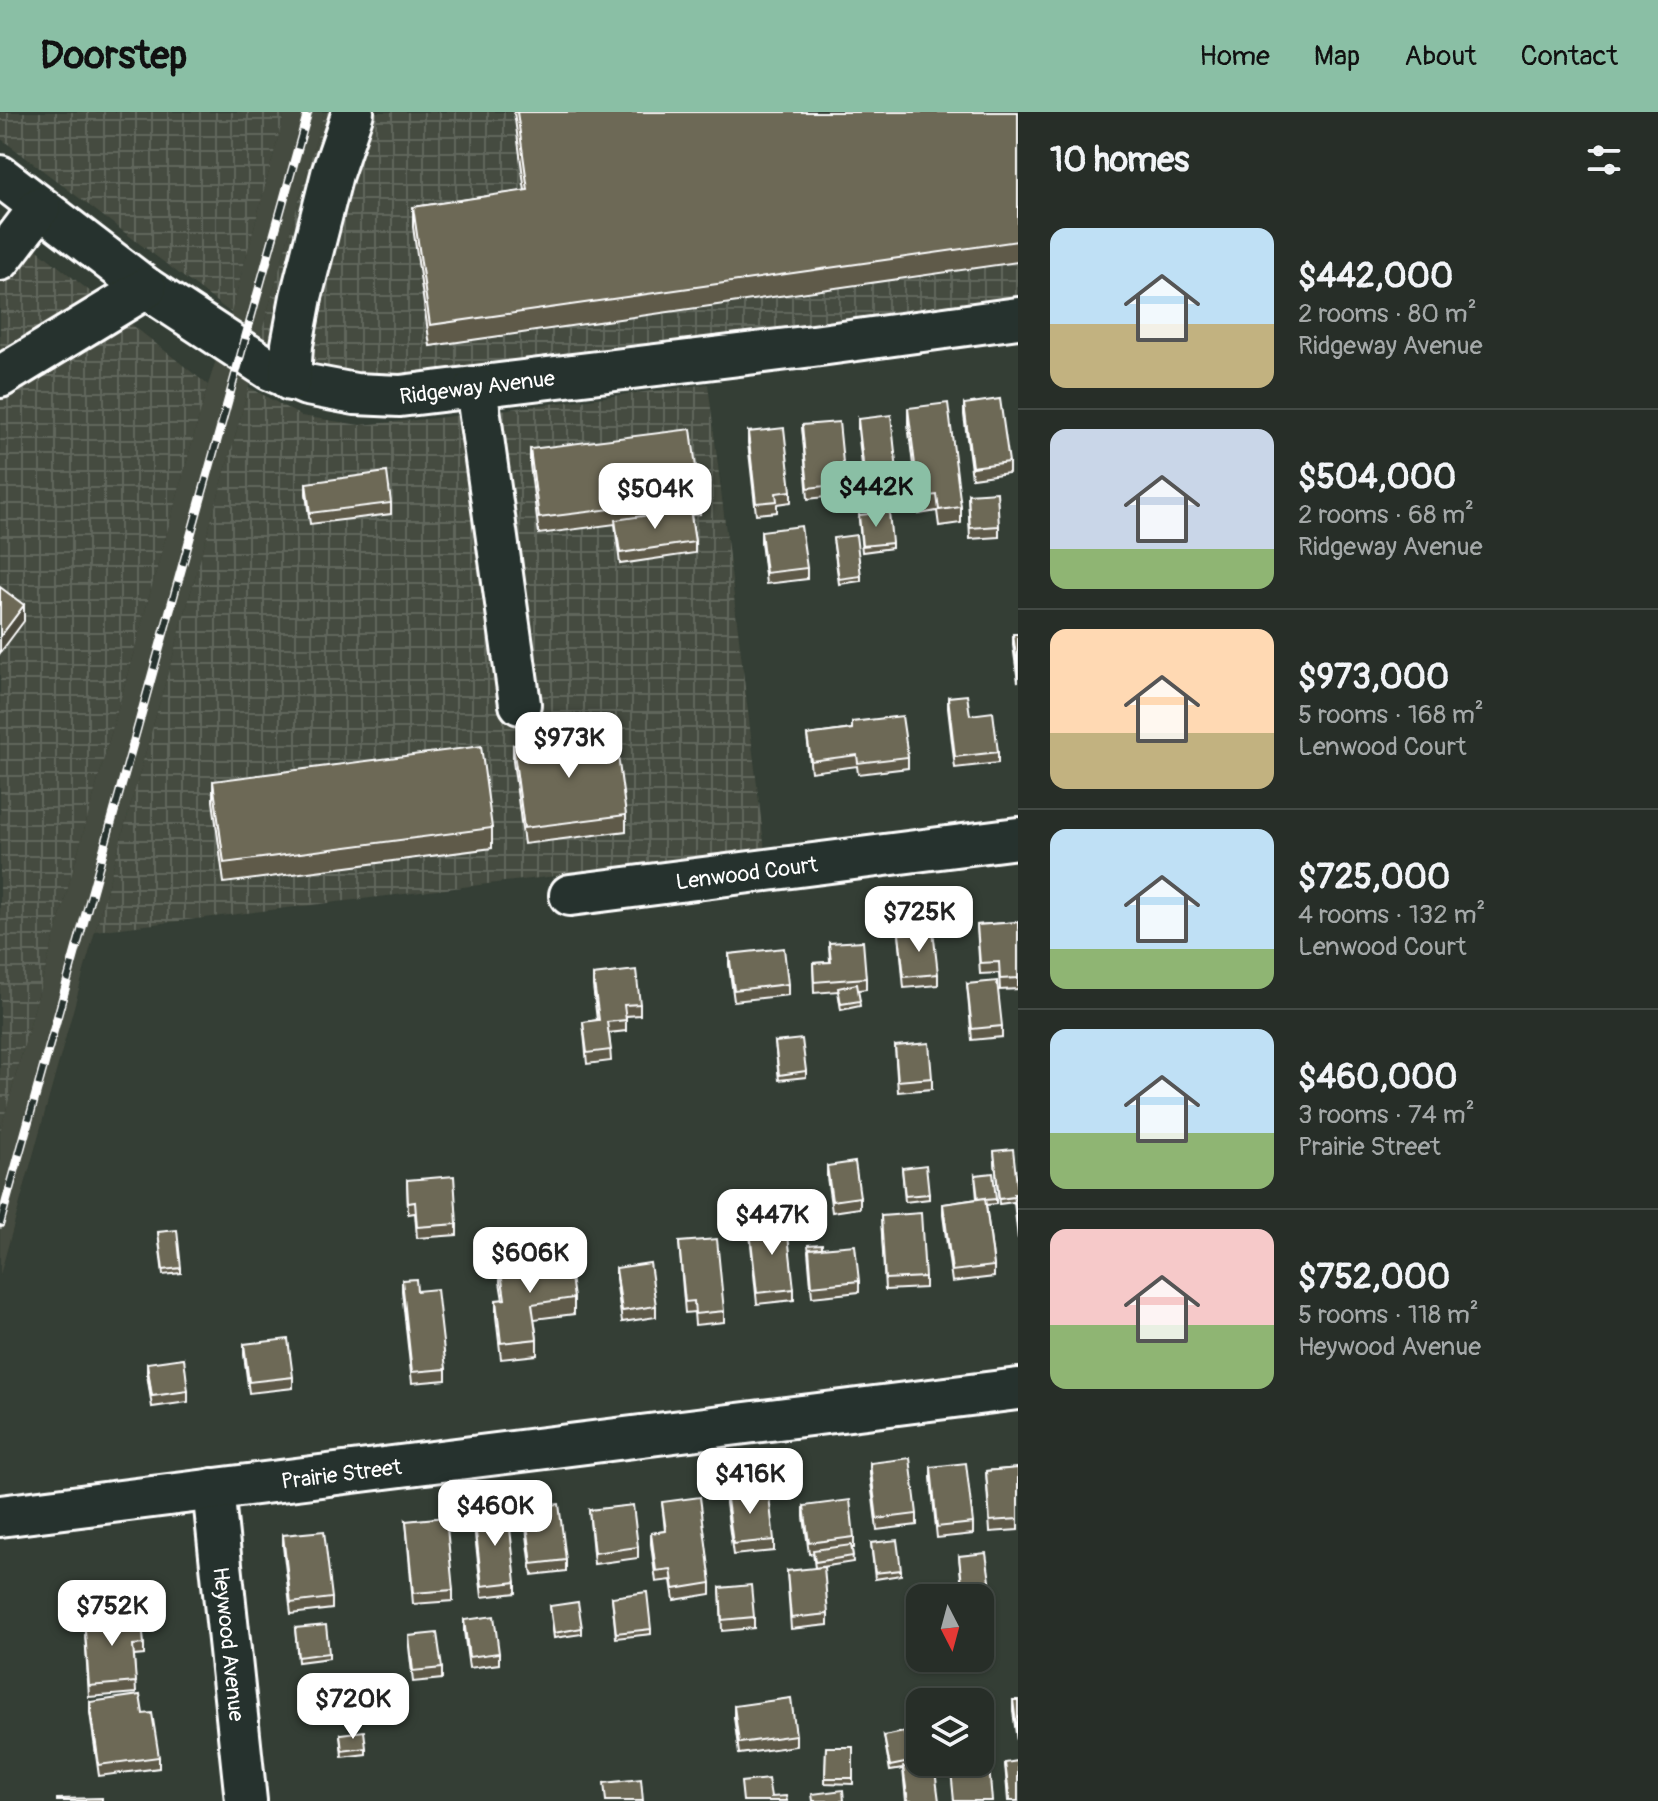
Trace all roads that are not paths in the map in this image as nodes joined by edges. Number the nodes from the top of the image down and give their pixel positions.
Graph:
1 (353, 112) edge
2 (0, 176) edge
3 (40, 207) junction
4 (0, 260) edge
5 (146, 288) junction
6 (1018, 318) edge
7 (0, 377) edge
8 (290, 380) junction
9 (476, 387) junction
10 (520, 704) dead end
11 (1018, 838) edge
12 (570, 895) dead end
13 (1018, 1389) edge
14 (213, 1489) junction
15 (0, 1516) edge
16 (246, 1801) edge

1 - 8 street
2 - 3 street, Ridgeway Avenue
3 - 4 street
3 - 5 street, Ridgeway Avenue
5 - 7 street
5 - 8 street, Ridgeway Avenue
6 - 9 street, Ridgeway Avenue
8 - 9 street, Ridgeway Avenue
9 - 10 street
11 - 12 street, Lenwood Court
13 - 14 street, Prairie Street
14 - 15 street, Prairie Street
14 - 16 street, Heywood Avenue

